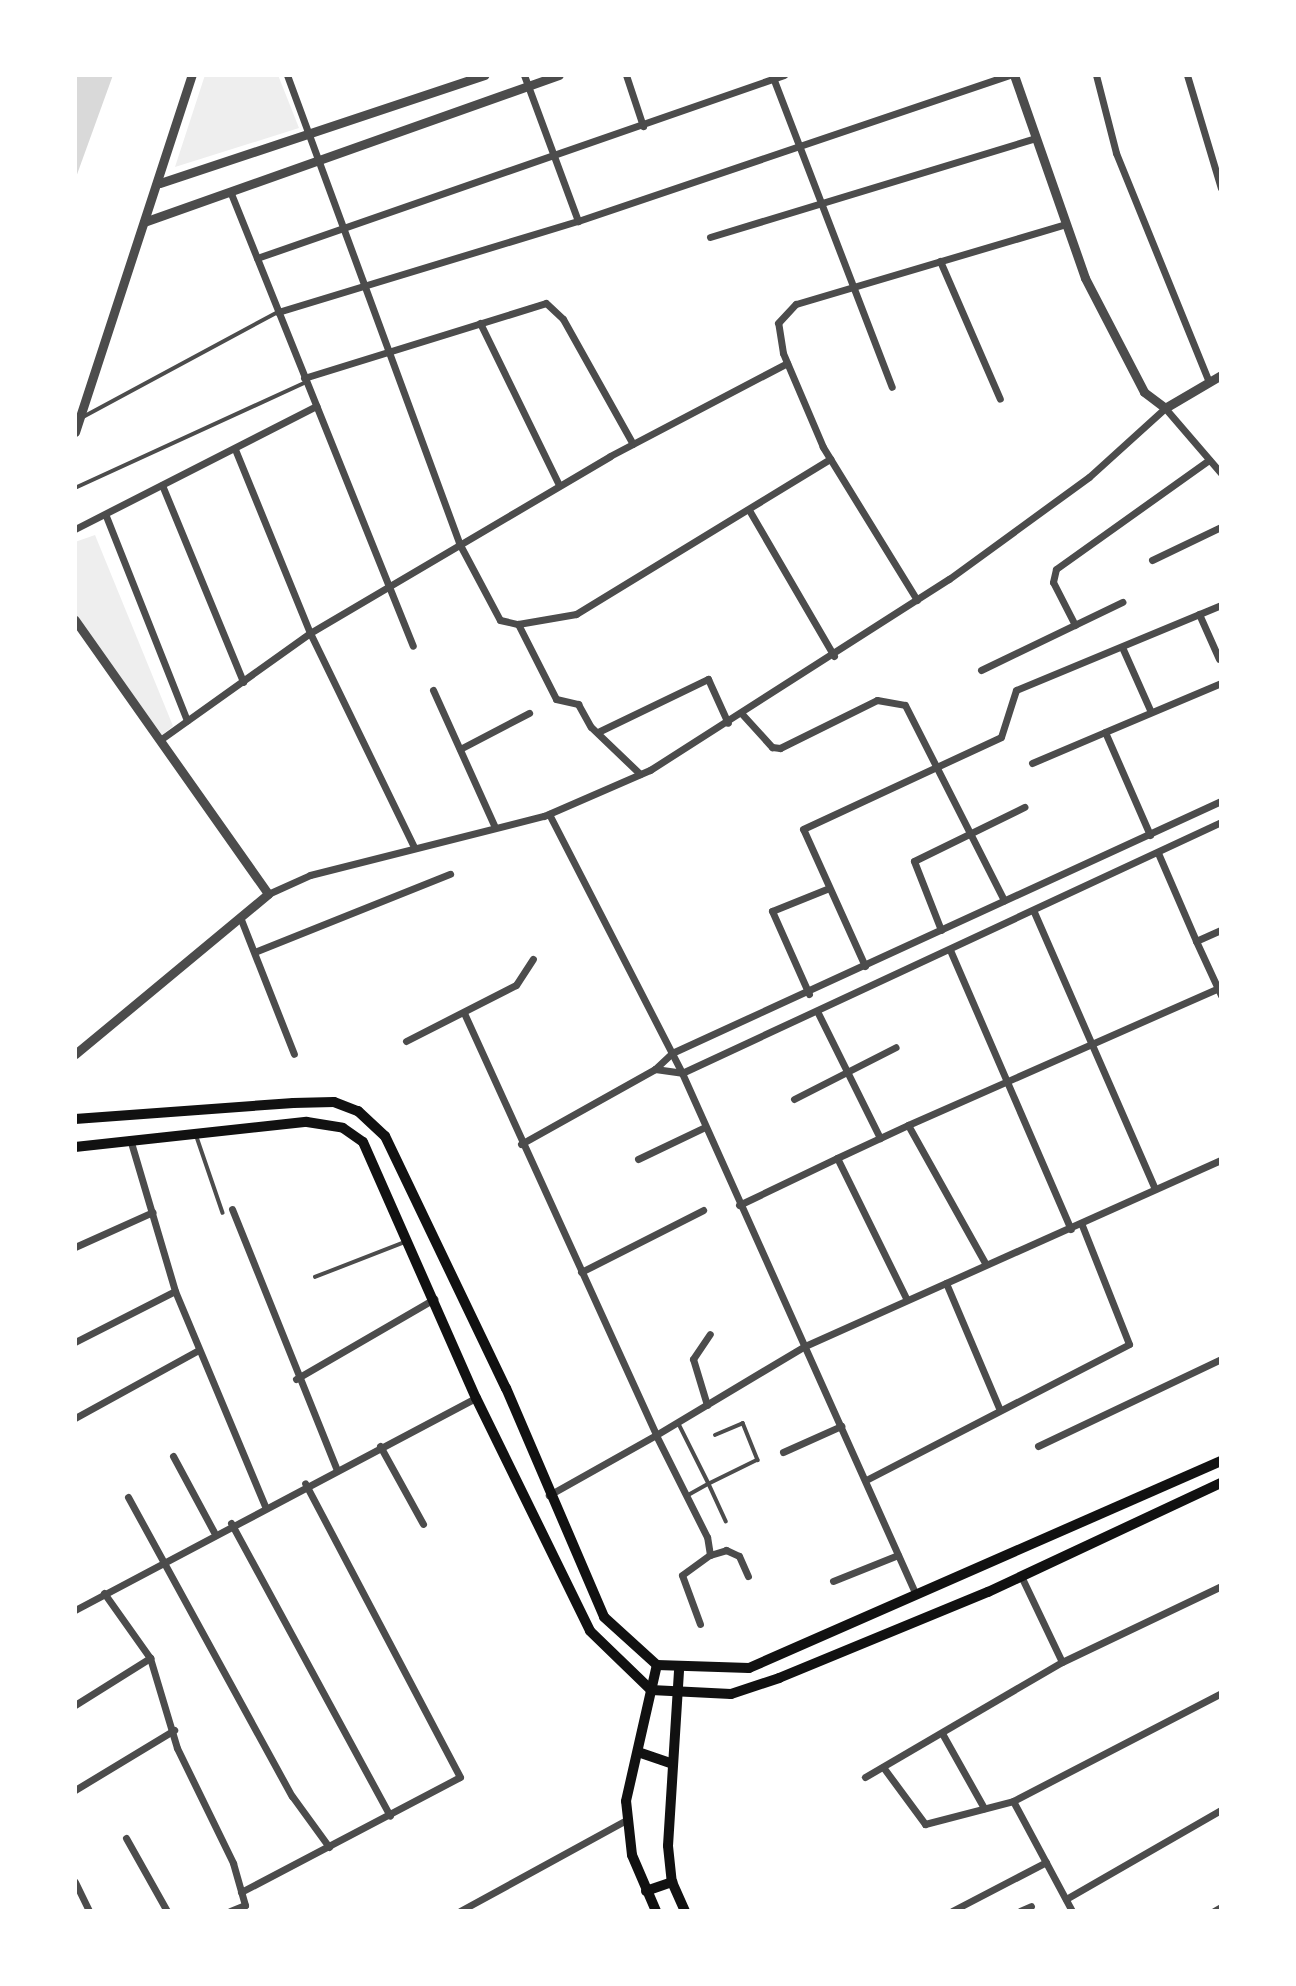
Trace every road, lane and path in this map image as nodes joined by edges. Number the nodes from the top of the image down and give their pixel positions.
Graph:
1 (192, 75) edge
2 (286, 75) edge
3 (484, 75) edge
4 (524, 75) edge
5 (559, 75) edge
6 (625, 75) edge
7 (784, 75) edge
8 (1011, 75) edge
9 (1096, 75) edge
10 (1187, 75) edge
11 (772, 77) edge
12 (528, 86) junction
13 (643, 126) junction
14 (309, 136) junction
15 (1035, 138) junction
16 (799, 149) junction
17 (553, 155) junction
18 (318, 160) junction
19 (160, 183) junction
20 (1221, 188) edge
21 (230, 191) junction
22 (821, 201) junction
23 (578, 221) junction
24 (144, 222) junction
25 (1066, 224) junction
26 (343, 225) junction
27 (710, 237) dead end
28 (257, 258) junction
29 (940, 261) junction
30 (366, 285) junction
31 (854, 286) junction
32 (278, 312) junction
33 (480, 323) junction
34 (391, 350) junction
35 (787, 363) junction
36 (1221, 375) edge
37 (305, 380) junction
38 (1209, 382) junction
39 (892, 387) dead end
40 (1000, 399) dead end
41 (316, 406) junction
42 (1165, 408) junction
43 (79, 419) junction
44 (75, 432) edge
45 (633, 444) junction
46 (235, 449) junction
47 (830, 460) junction
48 (1209, 460) junction
49 (1221, 473) edge
50 (162, 485) junction
51 (559, 485) junction
52 (75, 488) edge
53 (749, 510) junction
54 (106, 516) junction
55 (1221, 527) edge
56 (75, 529) edge
57 (459, 543) junction
58 (1152, 560) dead end
59 (388, 585) junction
60 (917, 600) junction
61 (1122, 602) dead end
62 (1221, 605) edge
63 (1199, 614) junction
64 (75, 620) edge
65 (518, 624) junction
66 (1075, 625) junction
67 (310, 634) junction
68 (413, 646) dead end
69 (1122, 647) junction
70 (834, 656) junction
71 (1219, 659) dead end
72 (981, 670) dead end
73 (243, 682) junction
74 (1221, 683) edge
75 (433, 690) dead end
76 (1151, 712) junction
77 (529, 713) dead end
78 (742, 714) junction
79 (187, 721) junction
80 (728, 723) junction
81 (600, 732) junction
82 (1105, 732) junction
83 (160, 740) junction
84 (460, 749) junction
85 (1032, 763) dead end
86 (938, 766) junction
87 (640, 774) junction
88 (1221, 801) edge
89 (1024, 807) dead end
90 (549, 814) junction
91 (1221, 822) edge
92 (495, 827) junction
93 (971, 832) junction
94 (1150, 835) junction
95 (414, 847) junction
96 (1158, 853) junction
97 (450, 874) dead end
98 (829, 888) junction
99 (268, 894) junction
100 (1004, 900) junction
101 (1034, 912) junction
102 (240, 917) junction
103 (941, 930) junction
104 (1221, 930) edge
105 (1196, 941) junction
106 (950, 950) junction
107 (257, 951) junction
108 (533, 959) dead end
109 (865, 966) junction
110 (1219, 992) edge
111 (809, 993) junction
112 (817, 1011) junction
113 (464, 1013) junction
114 (406, 1041) dead end
115 (1090, 1043) junction
116 (896, 1047) dead end
117 (672, 1053) junction
118 (75, 1054) edge
119 (294, 1054) dead end
120 (654, 1069) junction
121 (682, 1073) junction
122 (848, 1073) junction
123 (1007, 1079) junction
124 (794, 1099) dead end
125 (75, 1119) edge
126 (908, 1125) junction
127 (705, 1127) junction
128 (196, 1135) junction
129 (130, 1138) junction
130 (880, 1138) junction
131 (521, 1144) junction
132 (75, 1147) edge
133 (837, 1158) junction
134 (638, 1159) dead end
135 (1220, 1163) edge
136 (1154, 1189) junction
137 (739, 1205) junction
138 (232, 1209) dead end
139 (703, 1210) dead end
140 (153, 1212) junction
141 (223, 1213) dead end
142 (1082, 1225) junction
143 (1072, 1229) junction
144 (409, 1241) junction
145 (75, 1247) edge
146 (985, 1264) junction
147 (581, 1272) junction
148 (315, 1277) dead end
149 (946, 1283) junction
150 (175, 1292) junction
151 (906, 1298) junction
152 (434, 1299) junction
153 (710, 1334) dead end
154 (75, 1342) edge
155 (805, 1346) junction
156 (197, 1351) junction
157 (1220, 1362) edge
158 (296, 1379) junction
159 (476, 1398) junction
160 (707, 1405) junction
161 (1000, 1410) junction
162 (75, 1418) edge
163 (678, 1422) junction
164 (841, 1426) junction
165 (656, 1435) junction
166 (715, 1435) dead end
167 (1038, 1446) dead end
168 (380, 1447) junction
169 (783, 1452) dead end
170 (173, 1456) dead end
171 (1221, 1461) edge
172 (336, 1468) junction
173 (866, 1480) junction
174 (305, 1483) junction
175 (1221, 1483) edge
176 (709, 1484) junction
177 (549, 1496) junction
178 (687, 1496) junction
179 (128, 1497) dead end
180 (265, 1506) junction
181 (726, 1521) dead end
182 (231, 1523) junction
183 (423, 1524) dead end
184 (214, 1532) junction
185 (710, 1555) junction
186 (898, 1555) junction
187 (160, 1560) junction
188 (748, 1576) dead end
189 (1021, 1576) junction
190 (833, 1581) dead end
191 (1221, 1587) edge
192 (104, 1593) junction
193 (916, 1595) junction
194 (75, 1610) edge
195 (700, 1624) dead end
196 (150, 1658) junction
197 (1062, 1662) junction
198 (657, 1665) junction
199 (679, 1671) junction
200 (651, 1690) junction
201 (1221, 1693) edge
202 (679, 1696) junction
203 (75, 1705) edge
204 (174, 1730) junction
205 (943, 1735) junction
206 (638, 1752) junction
207 (670, 1763) junction
208 (884, 1767) junction
209 (864, 1777) dead end
210 (75, 1790) edge
211 (1013, 1801) junction
212 (984, 1808) junction
213 (1221, 1810) edge
214 (390, 1815) junction
215 (626, 1820) junction
216 (126, 1838) dead end
217 (328, 1847) junction
218 (1046, 1862) junction
219 (75, 1882) edge
220 (672, 1882) junction
221 (646, 1891) junction
222 (241, 1892) junction
223 (1066, 1899) junction
224 (1031, 1906) dead end
225 (476, 1907) edge
226 (1221, 1907) edge
227 (246, 1908) edge
228 (89, 1911) edge
229 (167, 1911) edge
230 (230, 1911) edge
231 (460, 1911) edge
232 (656, 1911) edge
233 (685, 1911) edge
234 (952, 1911) edge
235 (1020, 1911) edge
236 (1072, 1911) edge
237 (1214, 1911) edge

1 - 19 street
2 - 14 street
3 - 14 street
4 - 12 street
5 - 12 street
6 - 13 street
7 - 11 street
8 - 15 street
8 - 16 street
9 - 38 street
10 - 20 street
11 - 13 street
11 - 16 street
12 - 17 street
12 - 18 street
13 - 17 street
14 - 18 street
14 - 19 street
15 - 22 street
15 - 25 street
16 - 22 street
16 - 23 street
17 - 23 street
17 - 26 street
18 - 21 street
18 - 26 street
19 - 24 street
21 - 24 street
21 - 28 street
22 - 27 street
22 - 31 street
23 - 30 street
24 - 43 street
25 - 29 street
25 - 42 street
26 - 28 street
26 - 30 street
28 - 32 street
29 - 31 street
29 - 40 street
30 - 32 street
30 - 34 street
31 - 35 street
31 - 39 street
32 - 37 street
32 - 43 lane
33 - 34 street
33 - 45 street
33 - 51 street
34 - 37 street
34 - 57 street
35 - 45 street
35 - 47 street
36 - 38 street
37 - 41 street
37 - 52 lane
38 - 42 street
41 - 46 street
41 - 59 street
42 - 48 street
42 - 60 street
43 - 44 street
45 - 51 street
46 - 50 street
46 - 67 street
47 - 53 street
47 - 60 street
48 - 49 street
48 - 66 street
50 - 54 street
50 - 73 street
51 - 57 street
53 - 65 street
53 - 70 street
54 - 56 street
54 - 79 street
55 - 58 street
57 - 59 street
57 - 65 street
59 - 67 street
59 - 68 street
60 - 70 street
61 - 66 street
62 - 63 street
63 - 69 street
63 - 71 street
64 - 83 street
65 - 81 street
66 - 72 street
67 - 73 street
67 - 95 street
69 - 76 street
69 - 86 street
70 - 78 street
73 - 79 street
74 - 76 street
75 - 84 street
76 - 82 street
77 - 84 street
78 - 80 street
78 - 86 street
79 - 83 street
80 - 81 street
80 - 87 street
81 - 87 street
82 - 85 street
82 - 94 street
83 - 99 street
84 - 92 street
86 - 93 street
86 - 98 street
87 - 90 street
88 - 94 street
89 - 93 street
90 - 92 street
90 - 117 street
91 - 96 street
92 - 95 street
93 - 100 street
93 - 103 street
94 - 100 street
95 - 99 street
96 - 101 street
96 - 105 street
97 - 107 street
98 - 109 street
98 - 111 street
99 - 102 street
100 - 103 street
101 - 106 street
101 - 115 street
102 - 107 street
102 - 118 street
103 - 109 street
104 - 105 street
105 - 110 street
106 - 112 street
106 - 123 street
107 - 119 street
108 - 113 street
109 - 111 street
110 - 115 street
111 - 117 street
112 - 121 street
112 - 122 street
113 - 114 street
113 - 131 street
115 - 123 street
115 - 136 street
116 - 122 street
117 - 120 street
117 - 121 street
120 - 121 street
120 - 131 street
121 - 127 street
122 - 124 street
122 - 130 street
123 - 126 street
123 - 143 street
125 - 177 main road
126 - 130 street
126 - 146 street
127 - 134 street
127 - 137 street
128 - 129 main road
128 - 141 lane
128 - 144 main road
129 - 132 main road
129 - 140 street
130 - 133 street
131 - 147 street
133 - 137 street
133 - 151 street
135 - 136 street
136 - 142 street
137 - 155 street
138 - 158 street
139 - 147 street
140 - 145 street
140 - 150 street
142 - 143 street
142 - 161 street
143 - 146 street
144 - 148 lane
144 - 152 main road
146 - 149 street
147 - 165 street
149 - 151 street
149 - 161 street
150 - 154 street
150 - 156 street
151 - 155 street
152 - 158 street
152 - 159 main road
153 - 160 street
155 - 160 street
155 - 164 street
156 - 162 street
156 - 180 street
157 - 167 street
158 - 172 street
159 - 168 street
159 - 200 main road
160 - 163 street
161 - 173 street
163 - 165 street
163 - 176 lane
164 - 169 street
164 - 173 street
165 - 177 street
165 - 178 street
166 - 176 lane
168 - 172 street
168 - 183 street
170 - 184 street
171 - 193 main road
172 - 174 street
173 - 186 street
174 - 180 street
174 - 214 street
175 - 189 main road
176 - 178 lane
176 - 181 lane
177 - 198 main road
178 - 185 street
179 - 187 street
180 - 182 street
182 - 184 street
182 - 214 street
184 - 187 street
185 - 188 street
185 - 195 street
186 - 190 street
186 - 193 street
187 - 192 street
187 - 217 street
189 - 197 street
189 - 202 main road
191 - 197 street
192 - 194 street
192 - 196 street
193 - 199 main road
196 - 203 street
196 - 204 street
197 - 205 street
198 - 199 main road
198 - 200 main road
199 - 202 main road
200 - 202 main road
200 - 206 main road
201 - 211 street
202 - 207 main road
204 - 210 street
204 - 222 street
205 - 208 street
205 - 212 street
206 - 207 main road
206 - 215 main road
207 - 220 main road
208 - 209 street
208 - 212 street
211 - 212 street
211 - 218 street
213 - 223 street
214 - 217 street
215 - 221 main road
215 - 225 street
216 - 229 street
217 - 222 street
218 - 223 street
218 - 234 street
219 - 228 street
220 - 221 main road
220 - 233 main road
221 - 232 main road
222 - 227 street
223 - 236 street
224 - 235 street
225 - 231 street
226 - 237 street
227 - 230 street

